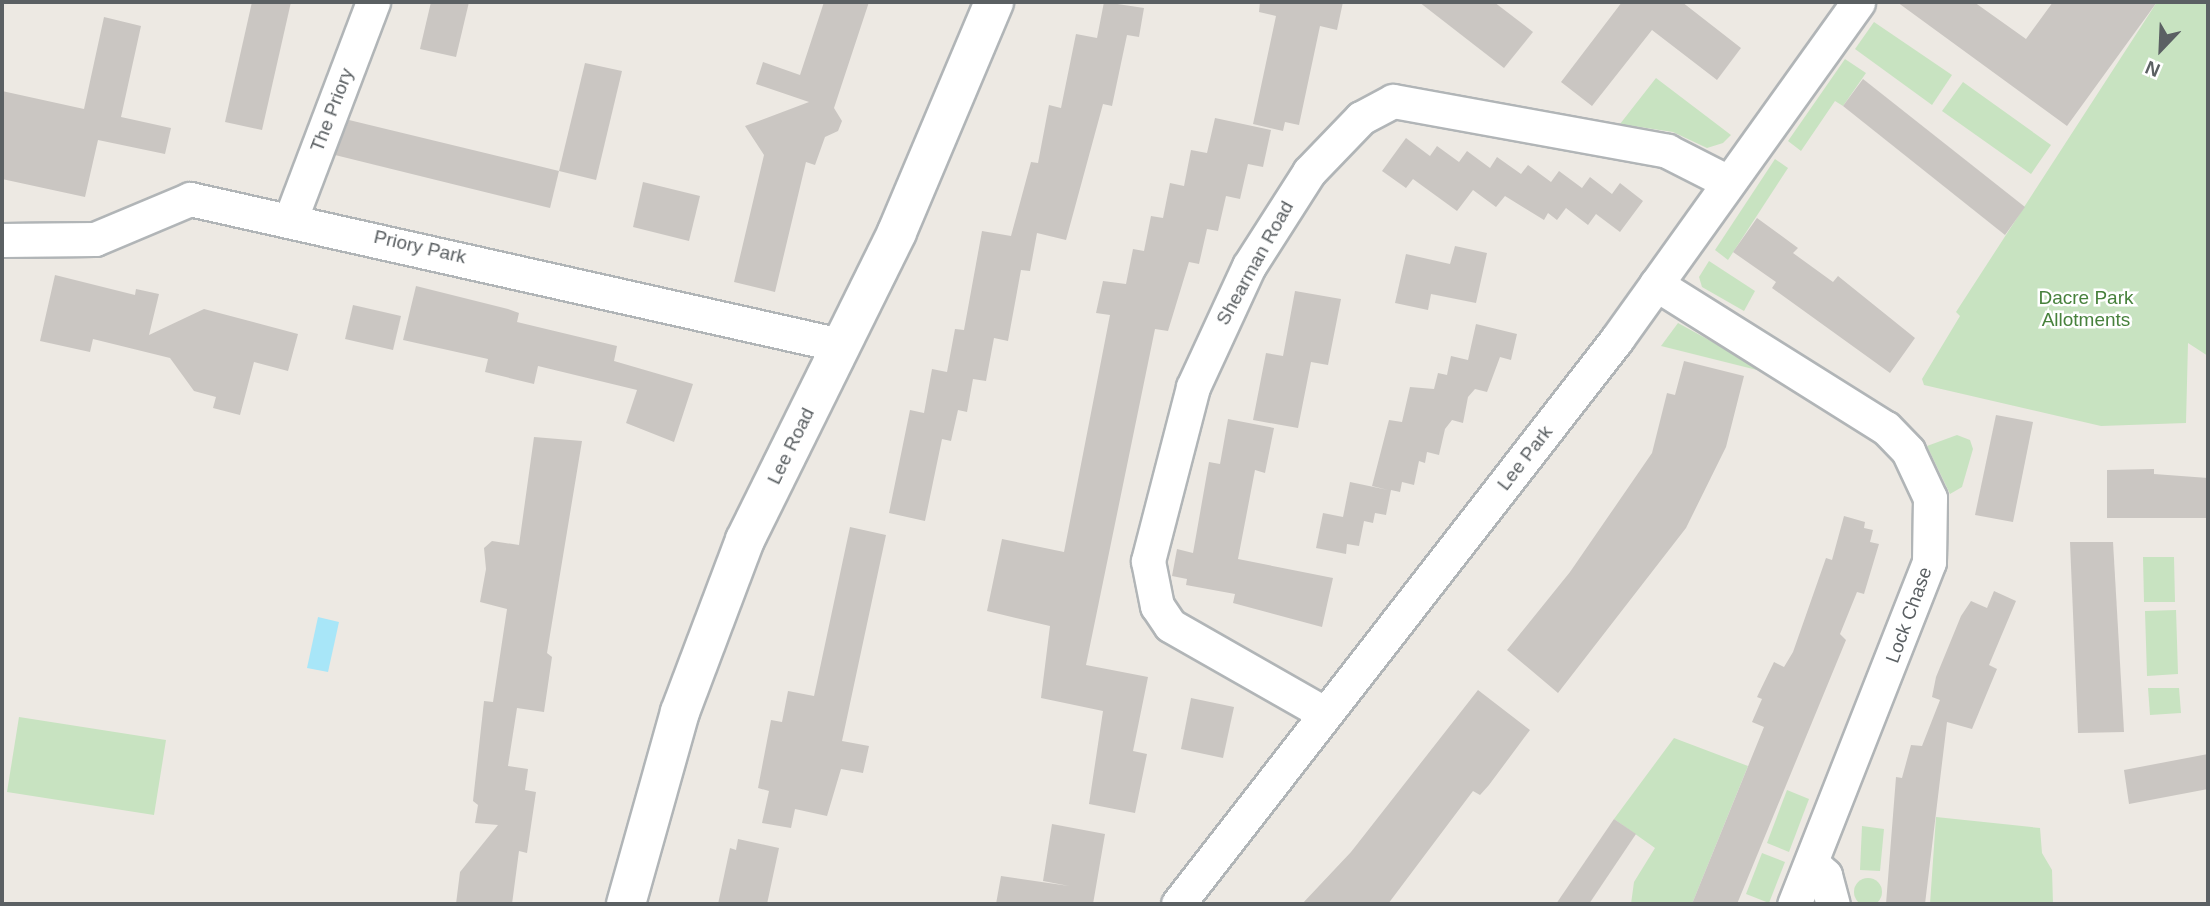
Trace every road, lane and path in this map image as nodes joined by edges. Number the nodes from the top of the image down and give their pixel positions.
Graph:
1 (373, 2) edge
2 (995, 2) edge
3 (1858, 2) edge
4 (1728, 182) junction
5 (291, 218) junction
6 (2, 240) edge
7 (1656, 284) junction
8 (840, 345) junction
9 (1324, 713) junction
10 (1812, 863) junction
11 (626, 904) edge
12 (1178, 904) edge
13 (1794, 904) edge
14 (1833, 904) edge

1 - 5 street, The Priory
2 - 8 main road, Lee Road
3 - 4 street, Lee Park
4 - 7 street, Lee Park
4 - 9 street, Shearman Road
5 - 6 street, Priory Park
5 - 8 street, Priory Park
7 - 9 street, Lee Park
7 - 10 street, Lock Chase
8 - 11 main road, Lee Road
9 - 12 street, Lee Park
10 - 13 street, Lock Chase
10 - 14 street

